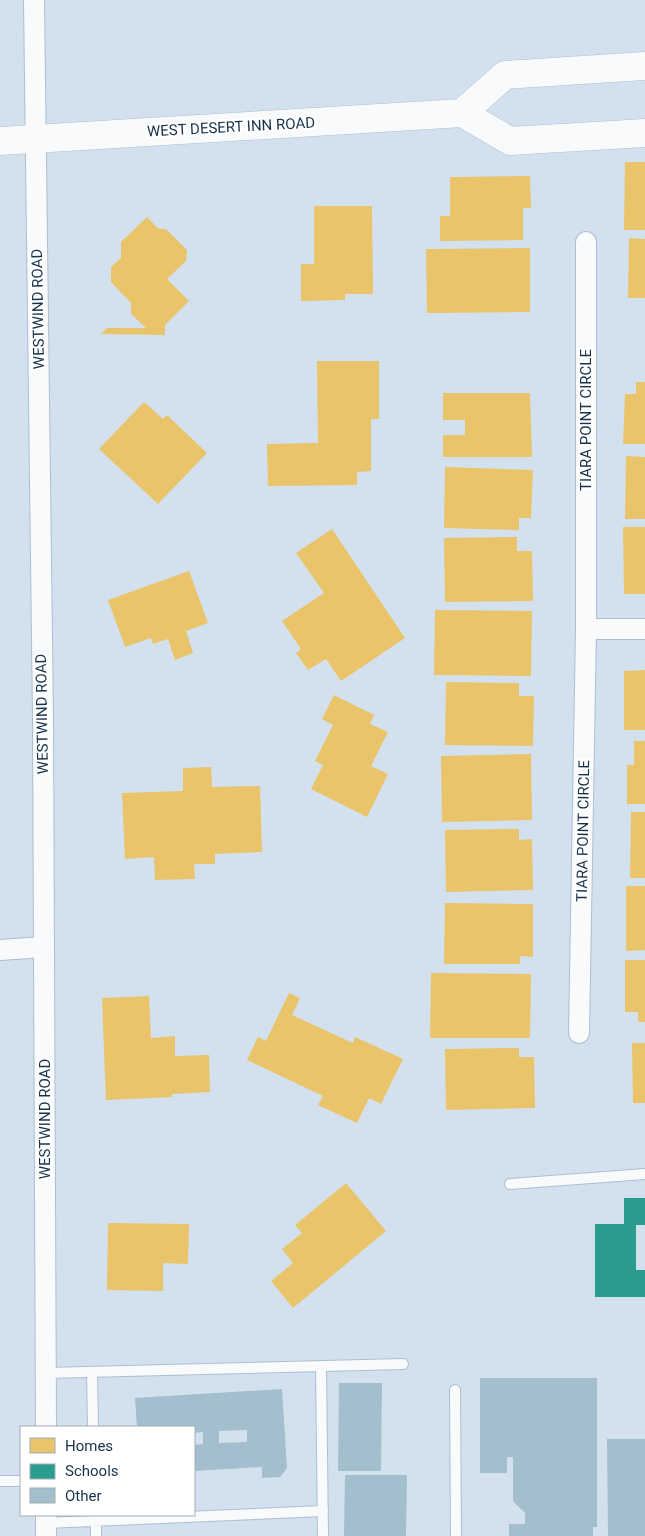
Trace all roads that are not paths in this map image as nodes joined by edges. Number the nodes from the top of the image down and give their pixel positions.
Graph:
1 (34, 0) edge
2 (645, 66) edge
3 (462, 113) junction
4 (645, 133) edge
5 (36, 139) junction
6 (0, 141) edge
7 (586, 242) dead end
8 (586, 629) junction
9 (645, 629) edge
10 (44, 947) junction
11 (0, 950) edge
12 (580, 1033) dead end
13 (645, 1174) edge
14 (510, 1184) dead end
15 (403, 1364) dead end
16 (321, 1366) junction
17 (92, 1372) junction
18 (46, 1373) junction
19 (455, 1390) dead end
20 (46, 1426) edge
21 (93, 1426) edge
22 (20, 1480) edge
23 (0, 1481) edge
24 (322, 1511) junction
25 (195, 1515) edge
26 (161, 1516) edge
27 (96, 1518) edge
28 (46, 1525) edge
29 (96, 1536) edge
30 (323, 1536) edge
31 (456, 1536) edge

1 - 5 street, WESTWIND ROAD
2 - 3 main road
3 - 4 main road
3 - 5 main road, WEST DESERT INN ROAD
5 - 6 main road, WEST DESERT INN ROAD
5 - 10 street, WESTWIND ROAD
7 - 8 street, TIARA POINT CIRCLE
8 - 9 street
8 - 12 street, TIARA POINT CIRCLE
10 - 11 street
10 - 18 street, WESTWIND ROAD
13 - 14 lane
15 - 16 lane
16 - 17 lane
16 - 24 lane
17 - 18 lane
17 - 21 lane
18 - 20 street, WESTWIND ROAD
19 - 31 lane
22 - 23 lane
24 - 25 lane
24 - 30 lane
26 - 27 lane
27 - 28 lane
27 - 29 lane

